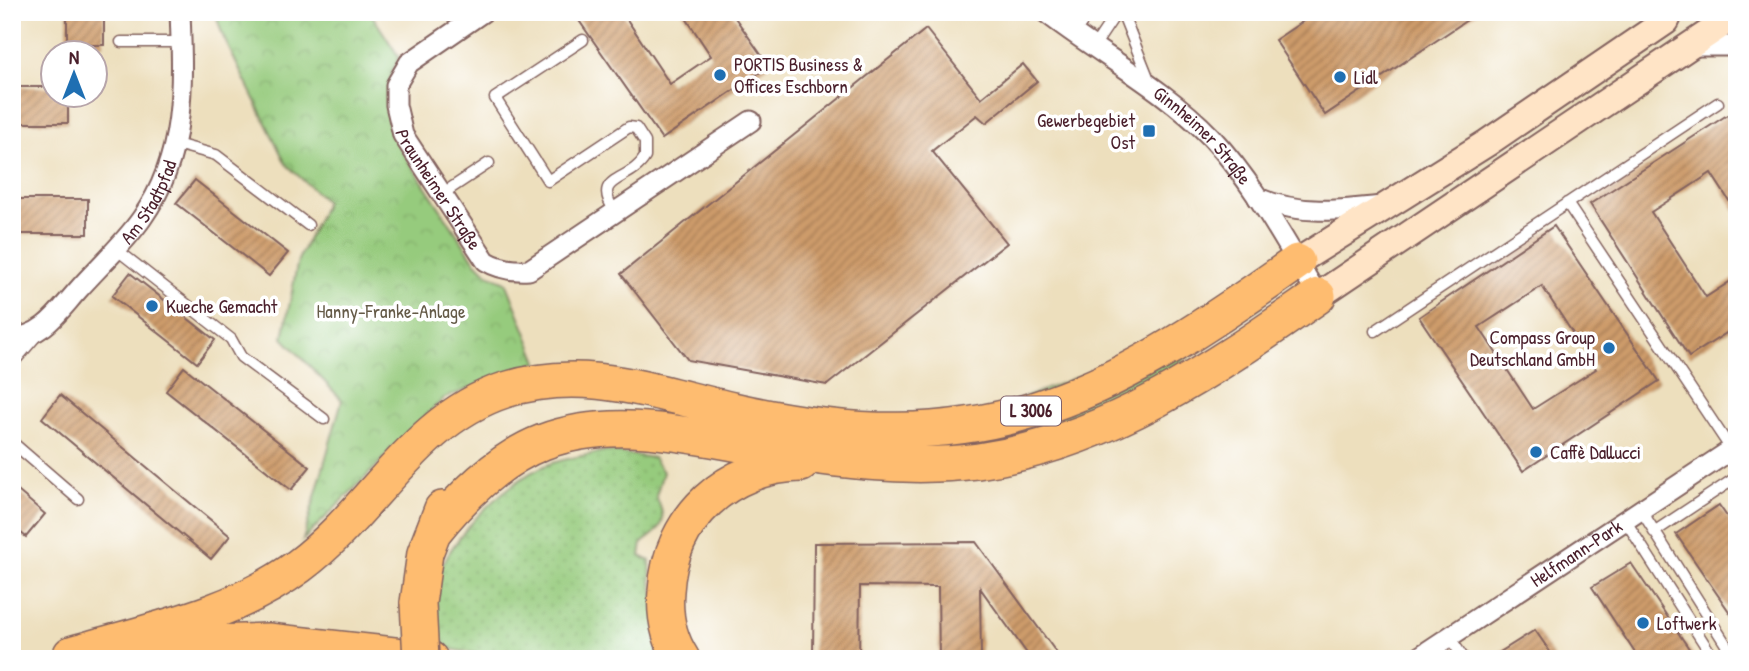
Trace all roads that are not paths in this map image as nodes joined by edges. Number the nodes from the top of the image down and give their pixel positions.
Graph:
1 (180, 12) edge
2 (483, 12) edge
3 (1045, 12) edge
4 (1090, 12) edge
5 (1119, 12) edge
6 (1737, 14) edge
7 (1672, 15) edge
8 (461, 18) edge
9 (1073, 34) junction
10 (583, 40) dead end
11 (121, 42) dead end
12 (181, 42) junction
13 (1689, 46) junction
14 (1737, 46) edge
15 (1093, 49) junction
16 (1153, 89) junction
17 (1718, 103) dead end
18 (751, 121) dead end
19 (176, 144) junction
20 (489, 163) dead end
21 (442, 194) junction
22 (1258, 198) junction
23 (1567, 203) junction
24 (1386, 206) junction
25 (616, 214) junction
26 (308, 225) dead end
27 (116, 249) junction
28 (1297, 262) junction
29 (1318, 296) junction
30 (40, 331) junction
31 (1375, 331) dead end
32 (12, 338) edge
33 (12, 364) edge
34 (729, 410) junction
35 (324, 419) dead end
36 (570, 423) junction
37 (12, 442) edge
38 (1734, 447) edge
39 (857, 463) junction
40 (1737, 477) edge
41 (78, 499) dead end
42 (1633, 515) junction
43 (1654, 532) junction
44 (1449, 636) junction
45 (58, 656) edge
46 (421, 659) edge
47 (430, 659) edge
48 (682, 659) edge
49 (1416, 659) edge
50 (1464, 659) edge
51 (1714, 659) edge
52 (1735, 659) edge

1 - 12 street, Am Stadtpfad
2 - 8 street, Praunheimer Straße
3 - 9 street, Ginnheimer Straße
4 - 9 lane
5 - 15 lane
5 - 16 lane
6 - 13 main road, L 3006
7 - 24 main road, L 3006
8 - 21 street, Praunheimer Straße
9 - 15 street, Ginnheimer Straße
10 - 25 lane
11 - 12 lane
12 - 19 street, Am Stadtpfad
13 - 14 street
13 - 29 main road, L 3006
15 - 16 street, Ginnheimer Straße
16 - 22 street, Ginnheimer Straße
17 - 23 lane
18 - 25 street, Praunheimer Straße
19 - 26 lane
19 - 27 street, Am Stadtpfad
20 - 21 lane
21 - 25 street, Praunheimer Straße
22 - 24 street
22 - 28 street, Ginnheimer Straße
23 - 31 lane
23 - 38 lane
24 - 28 main road, L 3006
27 - 30 street, Am Stadtpfad
27 - 35 lane
28 - 29 street, Ginnheimer Straße
28 - 34 highway, L 3006
29 - 39 highway, L 3006
30 - 32 street
30 - 33 lane
34 - 36 highway
34 - 45 highway
36 - 39 highway
36 - 46 highway, bridge
37 - 41 lane
38 - 42 street, Helfmann-Park
39 - 48 highway
40 - 43 lane
42 - 43 lane
42 - 44 street, Helfmann-Park
42 - 51 lane
43 - 52 lane
44 - 49 street, Helfmann-Park
44 - 50 lane
45 - 47 highway

